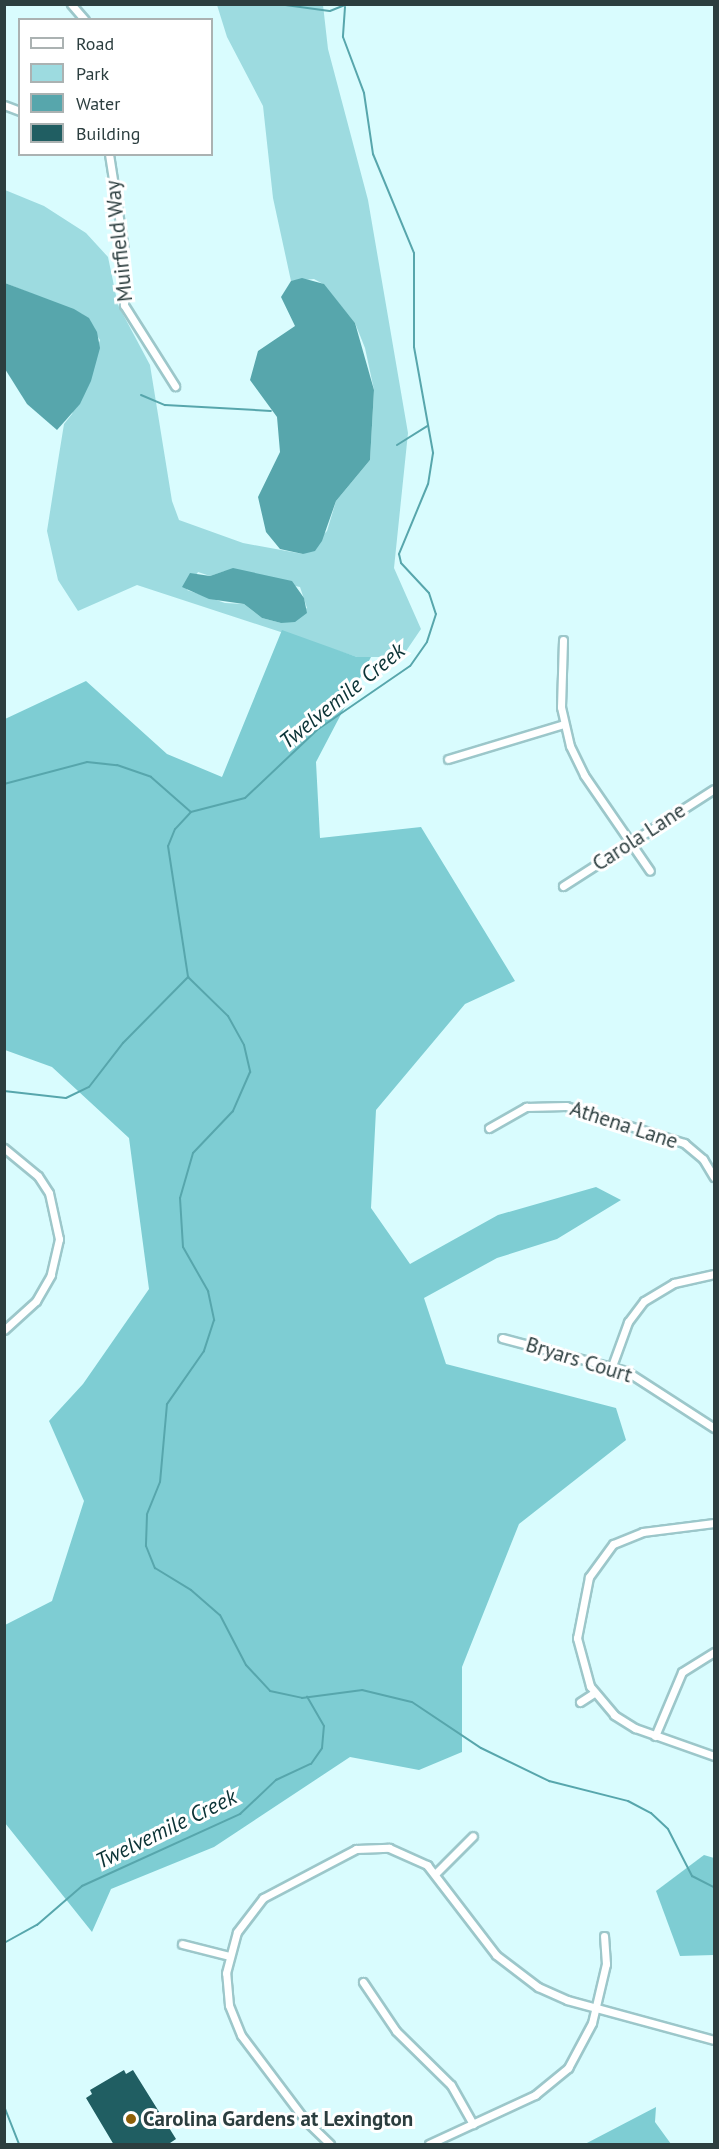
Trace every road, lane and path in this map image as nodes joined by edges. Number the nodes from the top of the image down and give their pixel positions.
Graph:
1 (71, 4) edge
2 (83, 18) edge
3 (109, 156) edge
4 (175, 386) dead end
5 (563, 640) dead end
6 (564, 724) junction
7 (448, 759) dead end
8 (714, 789) edge
9 (630, 843) junction
10 (650, 871) dead end
11 (563, 886) dead end
12 (489, 1128) dead end
13 (4, 1148) edge
14 (714, 1178) edge
15 (714, 1274) edge
16 (4, 1330) edge
17 (502, 1338) dead end
18 (612, 1366) junction
19 (714, 1428) edge
20 (714, 1523) edge
21 (714, 1652) edge
22 (594, 1693) junction
23 (580, 1702) dead end
24 (655, 1736) junction
25 (714, 1756) edge
26 (473, 1836) dead end
27 (436, 1873) junction
28 (604, 1936) dead end
29 (182, 1944) dead end
30 (229, 1956) junction
31 (363, 1982) dead end
32 (595, 2008) junction
33 (714, 2040) edge
34 (473, 2124) junction
35 (330, 2145) edge
36 (429, 2145) edge

1 - 2 street
3 - 4 street, Muirfield Way
5 - 6 street
6 - 7 street
6 - 9 street
8 - 9 street, Carola Lane
9 - 10 street
9 - 11 street, Carola Lane
12 - 14 street, Athena Lane
13 - 16 street
15 - 18 street
17 - 18 street, Bryars Court
18 - 19 street, Bryars Court
20 - 22 street
21 - 24 street
22 - 23 street
22 - 24 street
24 - 25 street
26 - 27 street
27 - 30 street
27 - 32 street
28 - 32 street
29 - 30 street
30 - 35 street
31 - 34 street
32 - 33 street
32 - 34 street
34 - 36 street

